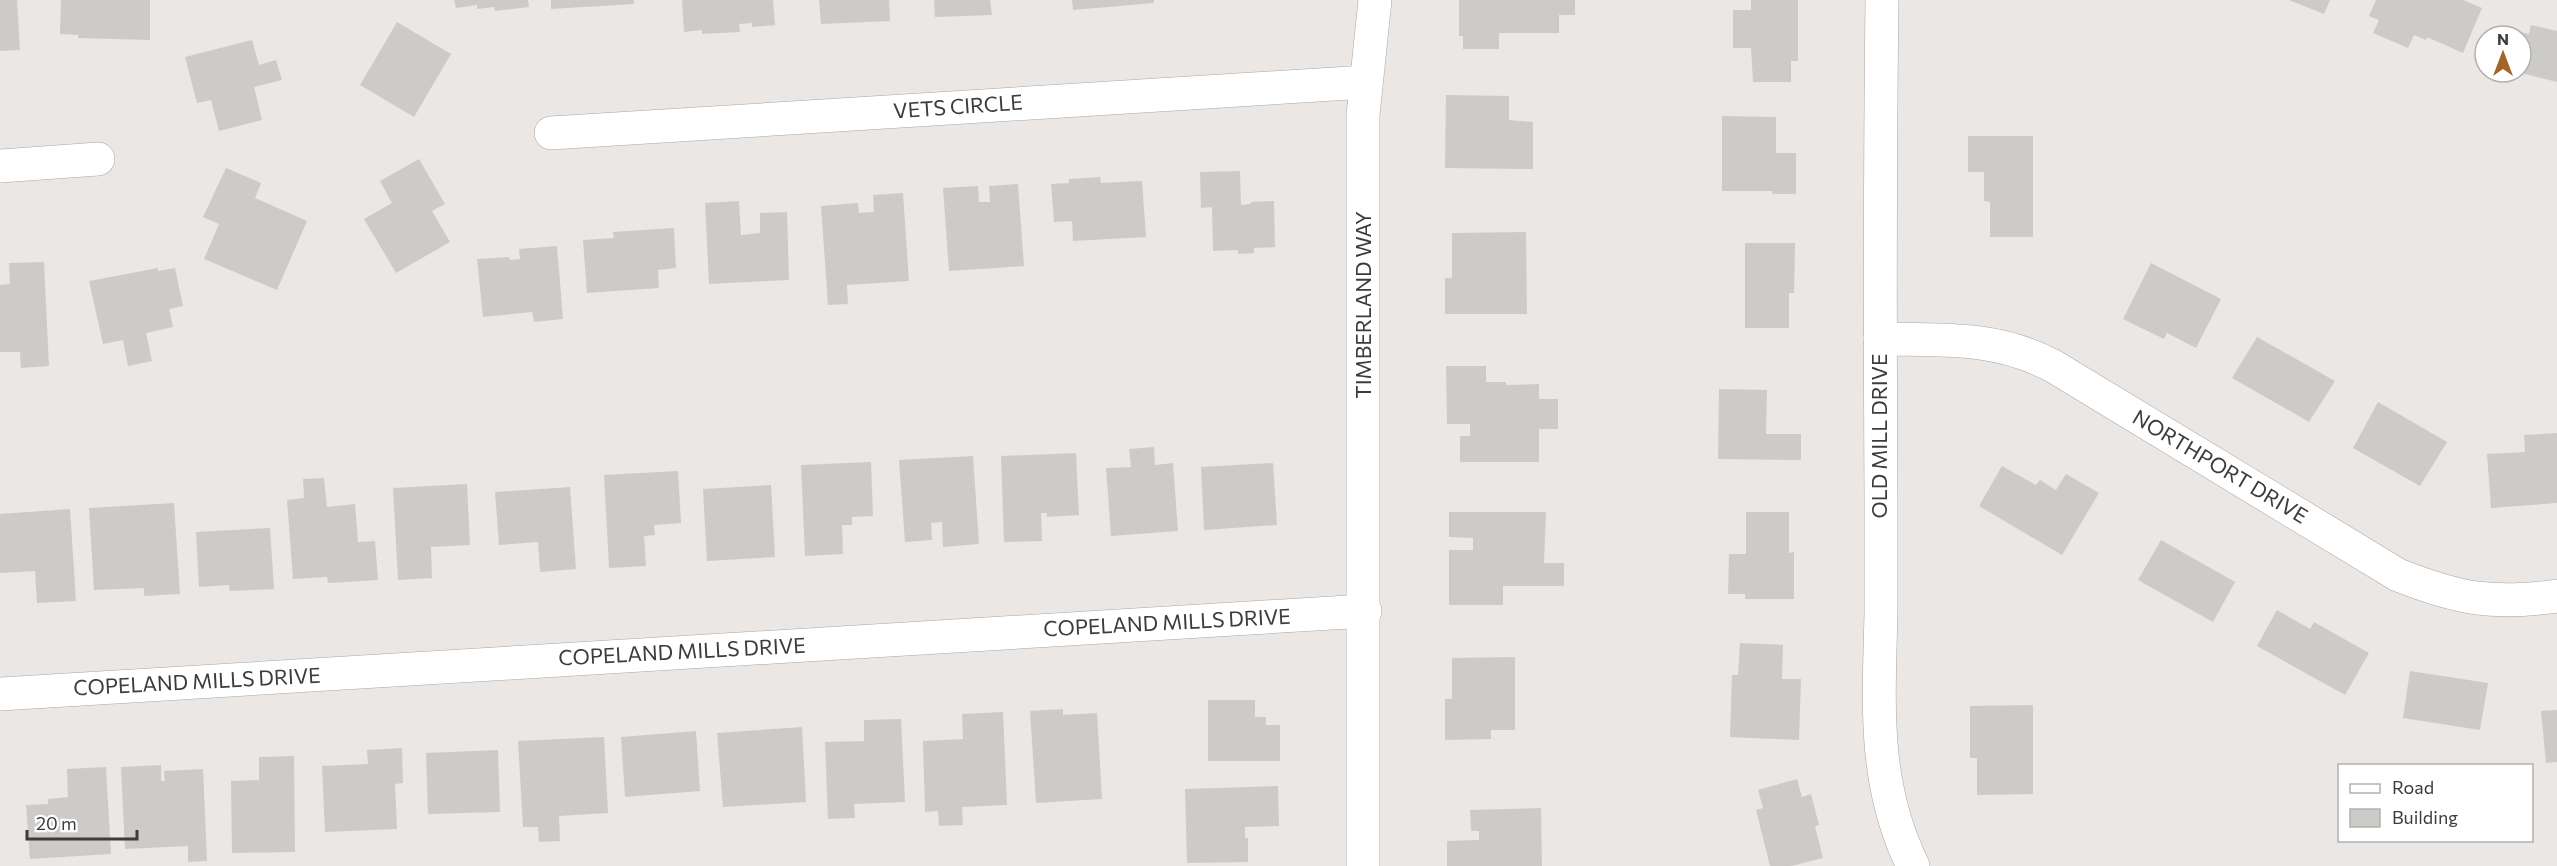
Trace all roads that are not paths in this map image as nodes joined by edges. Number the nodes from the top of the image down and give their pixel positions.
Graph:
1 (1376, 0) edge
2 (1882, 0) edge
3 (1366, 82) junction
4 (551, 133) dead end
5 (98, 159) dead end
6 (0, 166) edge
7 (1880, 339) junction
8 (2557, 596) edge
9 (1365, 611) junction
10 (0, 694) edge
11 (1363, 866) edge
12 (1913, 866) edge

1 - 3 street, TIMBERLAND WAY
2 - 7 street, OLD MILL DRIVE
3 - 4 street, VETS CIRCLE
3 - 9 street, TIMBERLAND WAY
5 - 6 street
7 - 8 street, NORTHPORT DRIVE
7 - 12 street, OLD MILL DRIVE
9 - 10 street, COPELAND MILLS DRIVE
9 - 11 street, TIMBERLAND WAY

